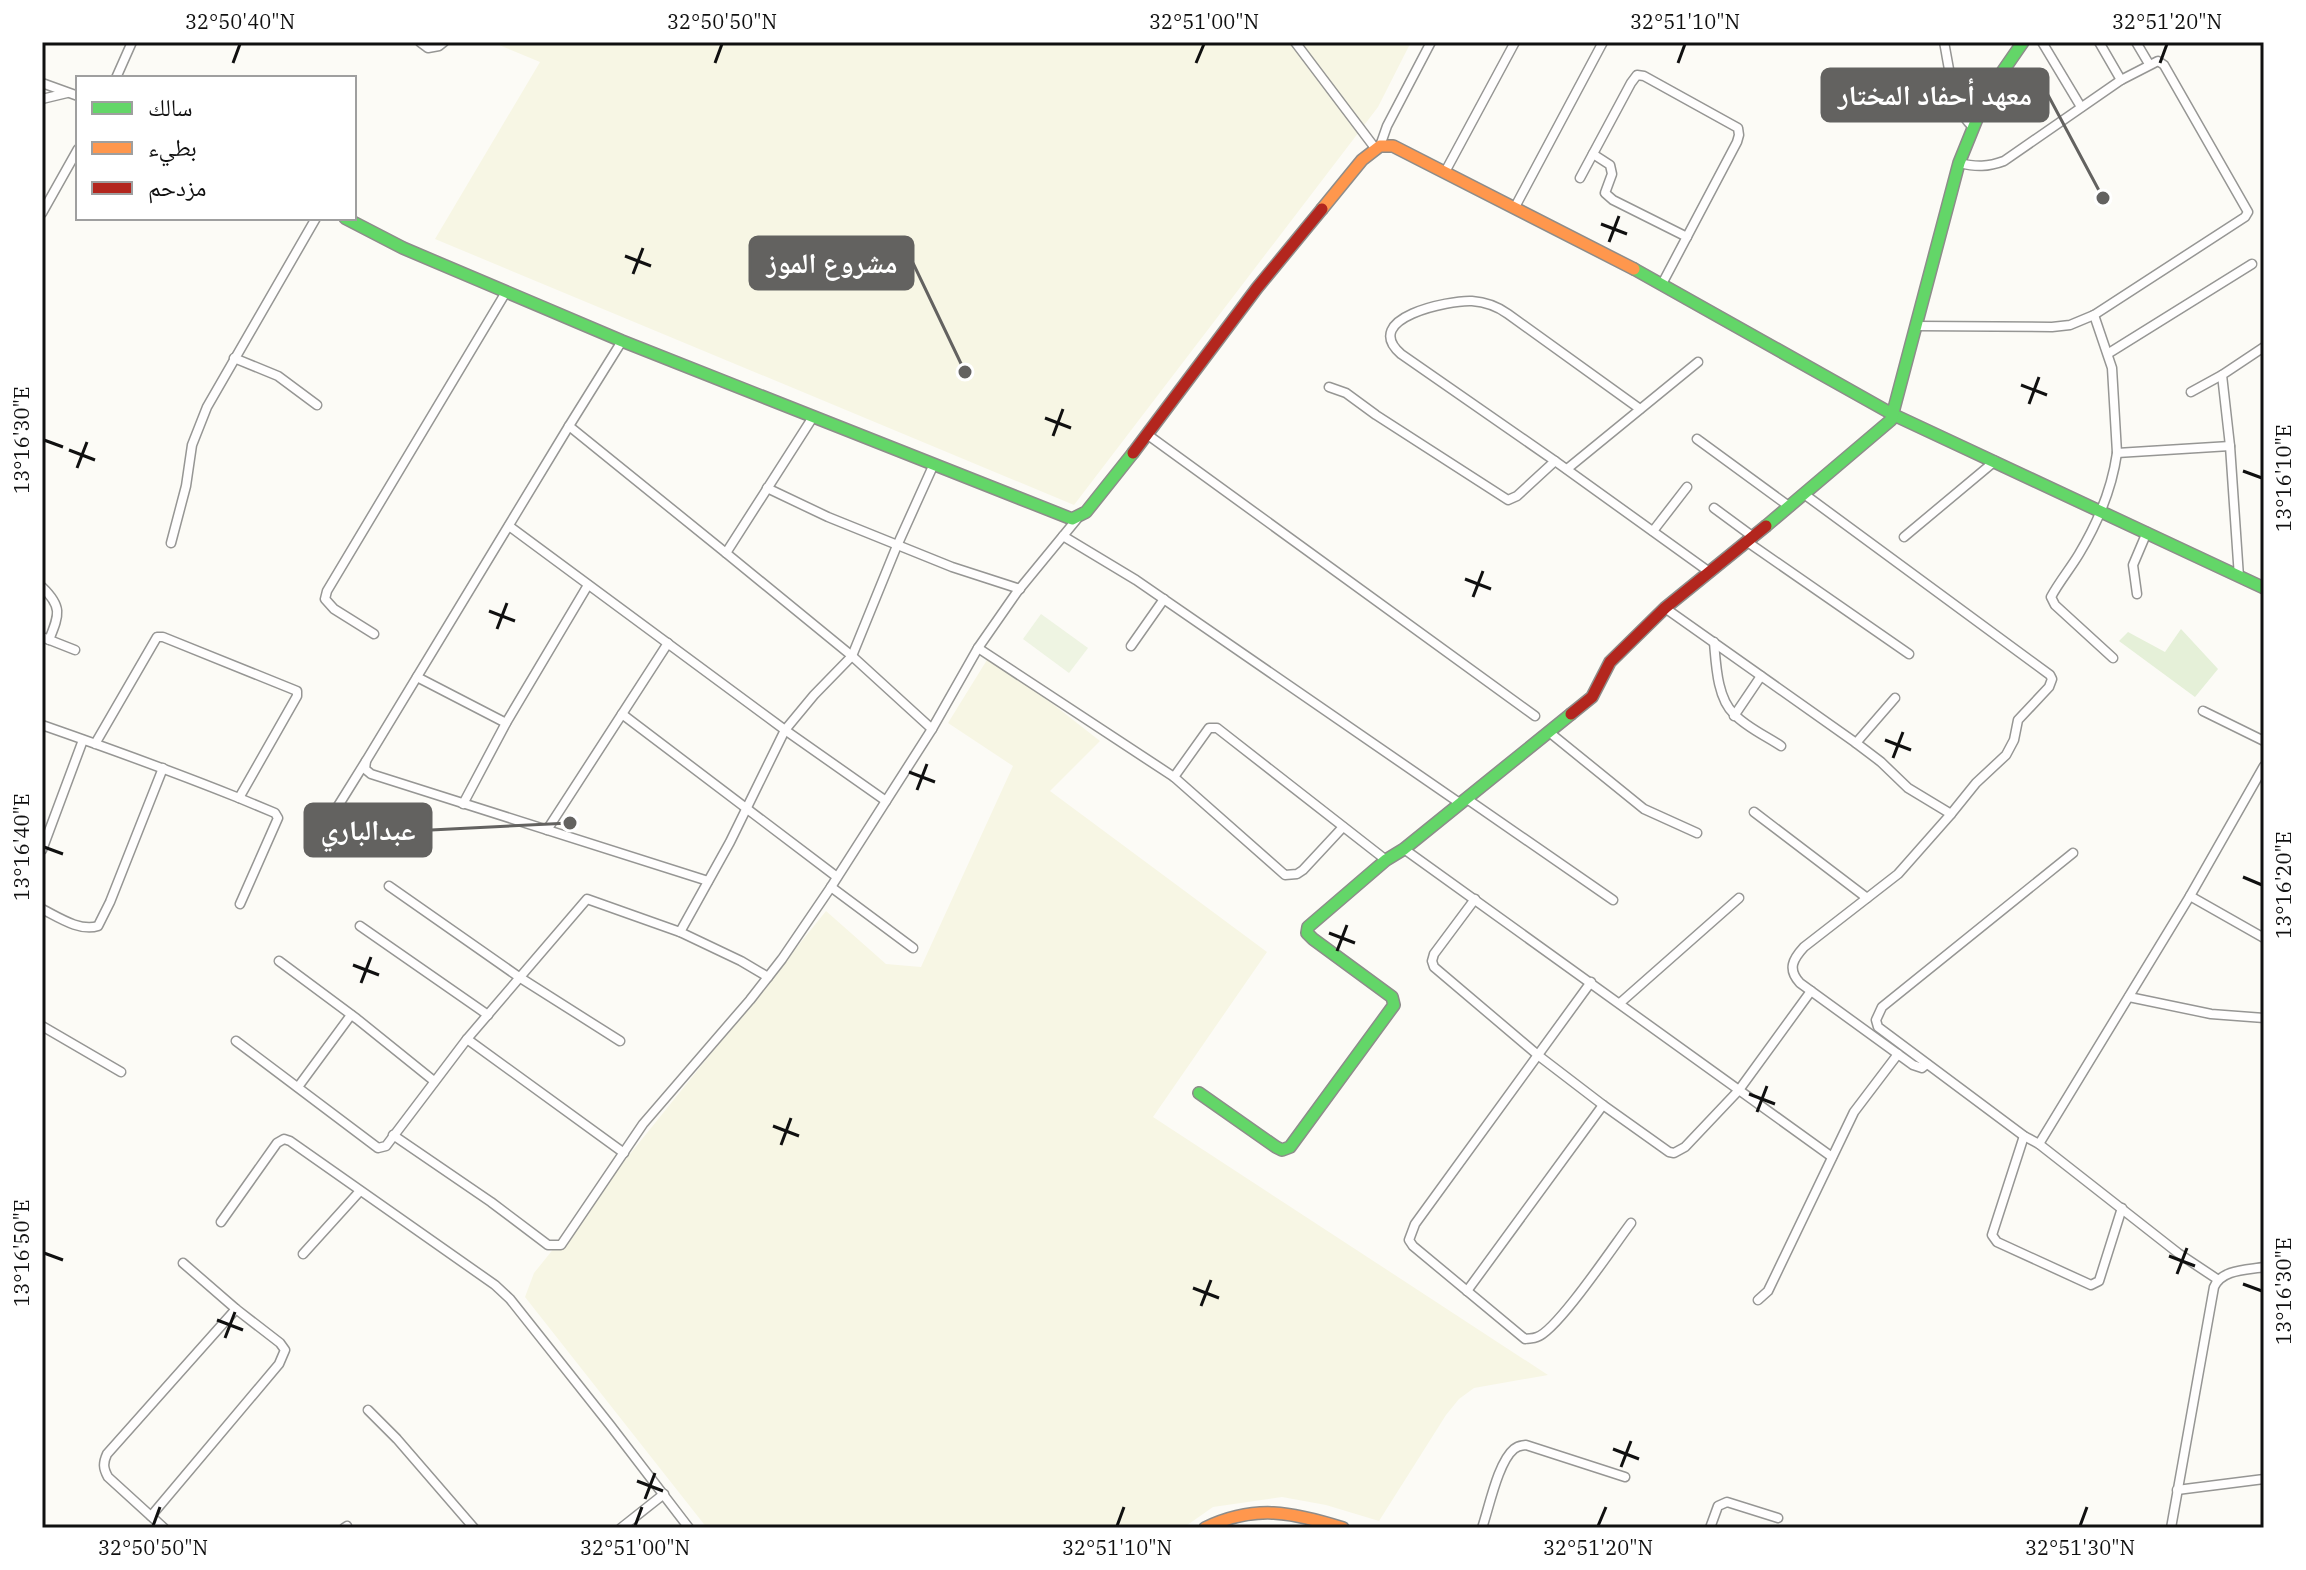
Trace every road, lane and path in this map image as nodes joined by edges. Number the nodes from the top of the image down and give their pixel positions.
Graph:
1 (132, 42) edge
2 (420, 42) edge
3 (444, 42) edge
4 (1295, 42) edge
5 (1431, 42) edge
6 (1515, 42) edge
7 (1603, 42) edge
8 (1944, 42) edge
9 (2023, 42) edge
10 (2042, 42) edge
11 (2099, 42) edge
12 (2136, 42) edge
13 (2149, 64) junction
14 (117, 76) edge
15 (2121, 80) junction
16 (42, 83) edge
17 (68, 93) junction
18 (76, 95) edge
19 (42, 99) edge
20 (2081, 107) junction
21 (1973, 127) junction
22 (1378, 147) junction
23 (76, 153) edge
24 (1593, 154) junction
25 (1959, 163) junction
26 (1445, 172) junction
27 (1580, 178) dead end
28 (1515, 207) junction
29 (42, 213) edge
30 (315, 220) edge
31 (349, 220) edge
32 (1687, 237) junction
33 (2252, 264) dead end
34 (1662, 284) junction
35 (506, 292) junction
36 (2094, 315) junction
37 (1917, 326) junction
38 (622, 341) junction
39 (2264, 347) edge
40 (2109, 353) junction
41 (234, 358) junction
42 (1698, 362) dead end
43 (2222, 375) junction
44 (1329, 387) dead end
45 (2191, 392) dead end
46 (317, 405) dead end
47 (1640, 409) junction
48 (1894, 415) junction
49 (813, 417) junction
50 (569, 426) junction
51 (1148, 435) junction
52 (1697, 439) dead end
53 (2230, 446) junction
54 (2117, 453) junction
55 (1555, 461) junction
56 (1995, 461) junction
57 (933, 466) junction
58 (1567, 469) junction
59 (1687, 487) dead end
60 (767, 488) junction
61 (1804, 494) junction
62 (1790, 507) junction
63 (1714, 508) dead end
64 (2101, 511) junction
65 (1077, 518) junction
66 (509, 526) junction
67 (1653, 531) junction
68 (2147, 532) junction
69 (1063, 536) junction
70 (1904, 537) dead end
71 (1749, 539) junction
72 (171, 543) dead end
73 (898, 545) junction
74 (726, 553) junction
75 (1708, 571) junction
76 (2239, 577) junction
77 (588, 585) junction
78 (42, 587) edge
79 (2264, 588) edge
80 (1020, 589) junction
81 (2137, 594) dead end
82 (1164, 599) junction
83 (1665, 608) junction
84 (374, 634) dead end
85 (46, 639) edge
86 (1714, 642) junction
87 (668, 643) junction
88 (1131, 646) dead end
89 (978, 648) junction
90 (75, 650) dead end
91 (1909, 654) dead end
92 (852, 656) junction
93 (2113, 658) dead end
94 (1761, 676) junction
95 (417, 677) junction
96 (1895, 698) dead end
97 (2203, 711) dead end
98 (622, 714) junction
99 (1535, 716) dead end
100 (1734, 716) junction
101 (506, 723) junction
102 (42, 725) edge
103 (932, 729) junction
104 (785, 730) junction
105 (1549, 732) junction
106 (83, 740) junction
107 (2264, 741) edge
108 (1856, 743) junction
109 (95, 744) junction
110 (1781, 746) dead end
111 (366, 761) junction
112 (2264, 766) edge
113 (163, 768) junction
114 (1174, 777) junction
115 (239, 798) junction
116 (886, 801) junction
117 (1464, 802) junction
118 (463, 804) junction
119 (338, 806) dead end
120 (747, 807) junction
121 (1754, 812) dead end
122 (1951, 814) junction
123 (1343, 827) junction
124 (547, 830) junction
125 (1697, 833) dead end
126 (1404, 849) junction
127 (42, 850) edge
128 (2073, 853) dead end
129 (1386, 860) junction
130 (837, 877) junction
131 (708, 881) junction
132 (389, 886) dead end
133 (831, 887) junction
134 (2190, 896) junction
135 (1739, 898) dead end
136 (1867, 898) junction
137 (1475, 899) junction
138 (1613, 900) dead end
139 (240, 904) dead end
140 (42, 909) edge
141 (360, 926) dead end
142 (680, 932) junction
143 (2264, 938) edge
144 (913, 948) dead end
145 (279, 961) dead end
146 (519, 977) junction
147 (768, 977) junction
148 (1591, 982) junction
149 (1811, 991) junction
150 (2129, 997) junction
151 (1620, 1003) junction
152 (351, 1015) junction
153 (488, 1015) junction
154 (2264, 1018) edge
155 (42, 1026) edge
156 (467, 1039) junction
157 (236, 1041) dead end
158 (620, 1041) dead end
159 (1898, 1054) junction
160 (1539, 1056) junction
161 (1927, 1064) junction
162 (121, 1072) dead end
163 (434, 1081) junction
164 (298, 1087) junction
165 (1739, 1090) junction
166 (1199, 1093) dead end
167 (1603, 1105) junction
168 (393, 1135) junction
169 (2024, 1136) junction
170 (2039, 1144) junction
171 (624, 1153) junction
172 (1832, 1157) junction
173 (360, 1191) junction
174 (2122, 1208) junction
175 (221, 1222) dead end
176 (1631, 1223) dead end
177 (303, 1254) dead end
178 (183, 1263) dead end
179 (2264, 1267) edge
180 (2217, 1279) junction
181 (1467, 1291) junction
182 (1758, 1300) dead end
183 (236, 1309) junction
184 (368, 1410) dead end
185 (1625, 1477) dead end
186 (2264, 1479) edge
187 (2177, 1490) junction
188 (664, 1494) junction
189 (151, 1516) junction
190 (1778, 1518) dead end
191 (164, 1528) edge
192 (474, 1528) edge
193 (621, 1528) edge
194 (689, 1528) edge
195 (1205, 1528) edge
196 (1343, 1528) edge
197 (1482, 1528) edge
198 (1710, 1528) edge
199 (2171, 1528) edge

1 - 14 street
2 - 3 street
4 - 22 street
5 - 22 street
6 - 26 street
7 - 28 street
8 - 21 street
9 - 21 street
10 - 20 street
11 - 15 street
12 - 13 street
13 - 15 street
13 - 36 street
15 - 20 street
16 - 17 street
17 - 18 street
17 - 19 street
20 - 25 street
21 - 25 street
22 - 26 street
22 - 51 street
23 - 29 street
24 - 27 street
24 - 32 street
24 - 32 street
25 - 37 street
26 - 28 street
28 - 34 street
30 - 41 street
31 - 35 street
32 - 34 street
33 - 40 street
34 - 48 street
35 - 38 street
35 - 84 street
36 - 37 street
36 - 40 street
37 - 48 street
38 - 49 street
38 - 50 street
39 - 43 street
40 - 54 street
41 - 46 street
41 - 72 street
42 - 47 street
43 - 45 street
43 - 53 street
44 - 55 street
47 - 55 street
47 - 58 street
48 - 56 street
48 - 61 street
49 - 57 street
49 - 60 street
50 - 66 street
50 - 74 street
51 - 65 street
51 - 99 street
52 - 62 street
53 - 54 street
53 - 76 street
54 - 64 street
55 - 58 street
56 - 64 street
56 - 70 street
57 - 65 street
57 - 73 street
58 - 67 street
59 - 67 street
60 - 73 street
60 - 74 street
61 - 62 street
61 - 122 street
62 - 71 street
63 - 71 street
64 - 68 street
64 - 93 street
65 - 69 street
66 - 77 street
66 - 95 street
67 - 75 street
68 - 76 street
68 - 81 street
69 - 80 street
69 - 82 street
71 - 75 street
71 - 91 street
73 - 80 street
73 - 92 street
74 - 92 street
75 - 83 street
76 - 79 street
77 - 87 street
77 - 101 street
78 - 85 street
80 - 89 street
82 - 88 street
82 - 117 street
83 - 86 street
83 - 105 street
85 - 90 street
86 - 94 street
86 - 100 street
87 - 98 street
87 - 104 street
89 - 103 street
89 - 114 street
92 - 103 street
92 - 104 street
94 - 100 street
94 - 108 street
95 - 101 street
95 - 111 street
96 - 108 street
97 - 107 street
98 - 120 street
98 - 124 street
100 - 110 street
101 - 118 street
102 - 106 street
103 - 116 street
104 - 116 street
104 - 120 street
105 - 117 street
105 - 125 street
106 - 109 street
106 - 127 street
108 - 122 street
109 - 113 street
109 - 115 street
111 - 118 street
111 - 119 street
112 - 134 street
113 - 115 street
113 - 140 street
114 - 123 street
114 - 123 street
115 - 139 street
116 - 130 street
117 - 126 street
117 - 138 street
118 - 124 street
120 - 130 street
120 - 131 street
121 - 136 street
122 - 136 street
123 - 129 street
124 - 131 street
126 - 129 street
126 - 137 street
128 - 161 street
129 - 166 street
130 - 133 street
131 - 142 street
132 - 146 street
133 - 144 street
133 - 147 street
134 - 143 street
134 - 150 street
135 - 151 street
136 - 149 street
137 - 148 street
137 - 160 street
141 - 153 street
142 - 146 street
142 - 147 street
145 - 152 street
146 - 153 street
146 - 158 street
147 - 171 street
148 - 151 street
148 - 160 street
149 - 159 street
149 - 165 street
150 - 154 street
150 - 170 street
151 - 165 street
152 - 163 street
152 - 164 street
153 - 156 street
155 - 162 street
156 - 163 street
156 - 171 street
157 - 164 street
159 - 161 street
159 - 172 street
160 - 167 street
160 - 181 street
161 - 169 street
163 - 168 street
164 - 168 street
165 - 167 street
165 - 172 street
167 - 181 street
168 - 171 street
169 - 170 street
169 - 174 street
170 - 174 street
172 - 182 street
173 - 175 street
173 - 177 street
173 - 188 street
174 - 180 street
176 - 181 street
178 - 183 street
179 - 180 street
180 - 187 street
183 - 189 street
183 - 189 street
184 - 192 street
185 - 197 street
186 - 187 street
187 - 199 street
188 - 193 street
188 - 194 street
189 - 191 street
190 - 198 street
195 - 196 street

